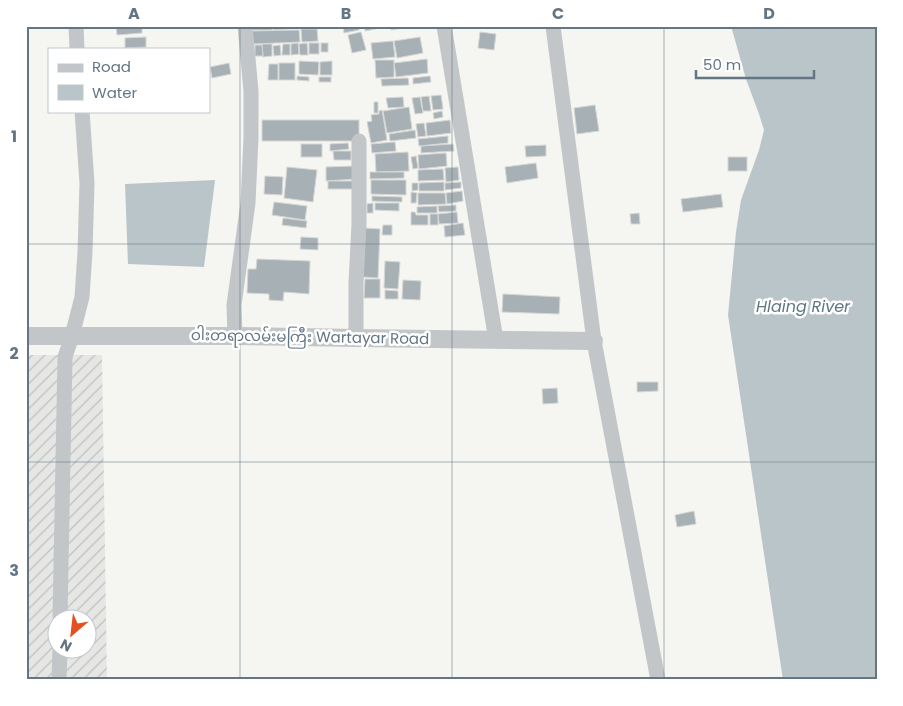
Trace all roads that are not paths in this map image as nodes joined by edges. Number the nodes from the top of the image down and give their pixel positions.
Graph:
1 (76, 26) edge
2 (245, 26) edge
3 (444, 26) edge
4 (553, 26) edge
5 (77, 48) edge
6 (82, 112) edge
7 (359, 141) dead end
8 (26, 336) edge
9 (72, 336) junction
10 (235, 336) junction
11 (356, 338) junction
12 (496, 340) junction
13 (594, 340) junction
14 (60, 608) edge
15 (60, 658) edge
16 (59, 680) edge
17 (658, 680) edge

1 - 5 street
2 - 10 street
3 - 12 street
4 - 13 street
6 - 9 street
7 - 11 street
8 - 9 street, ဝါးတရာလမ်းမကြီး Wartayar Road
9 - 10 street, ဝါးတရာလမ်းမကြီး Wartayar Road
9 - 14 street
10 - 11 street, ဝါးတရာလမ်းမကြီး Wartayar Road
11 - 12 street, ဝါးတရာလမ်းမကြီး Wartayar Road
12 - 13 street, ဝါးတရာလမ်းမကြီး Wartayar Road
13 - 17 street
15 - 16 street

